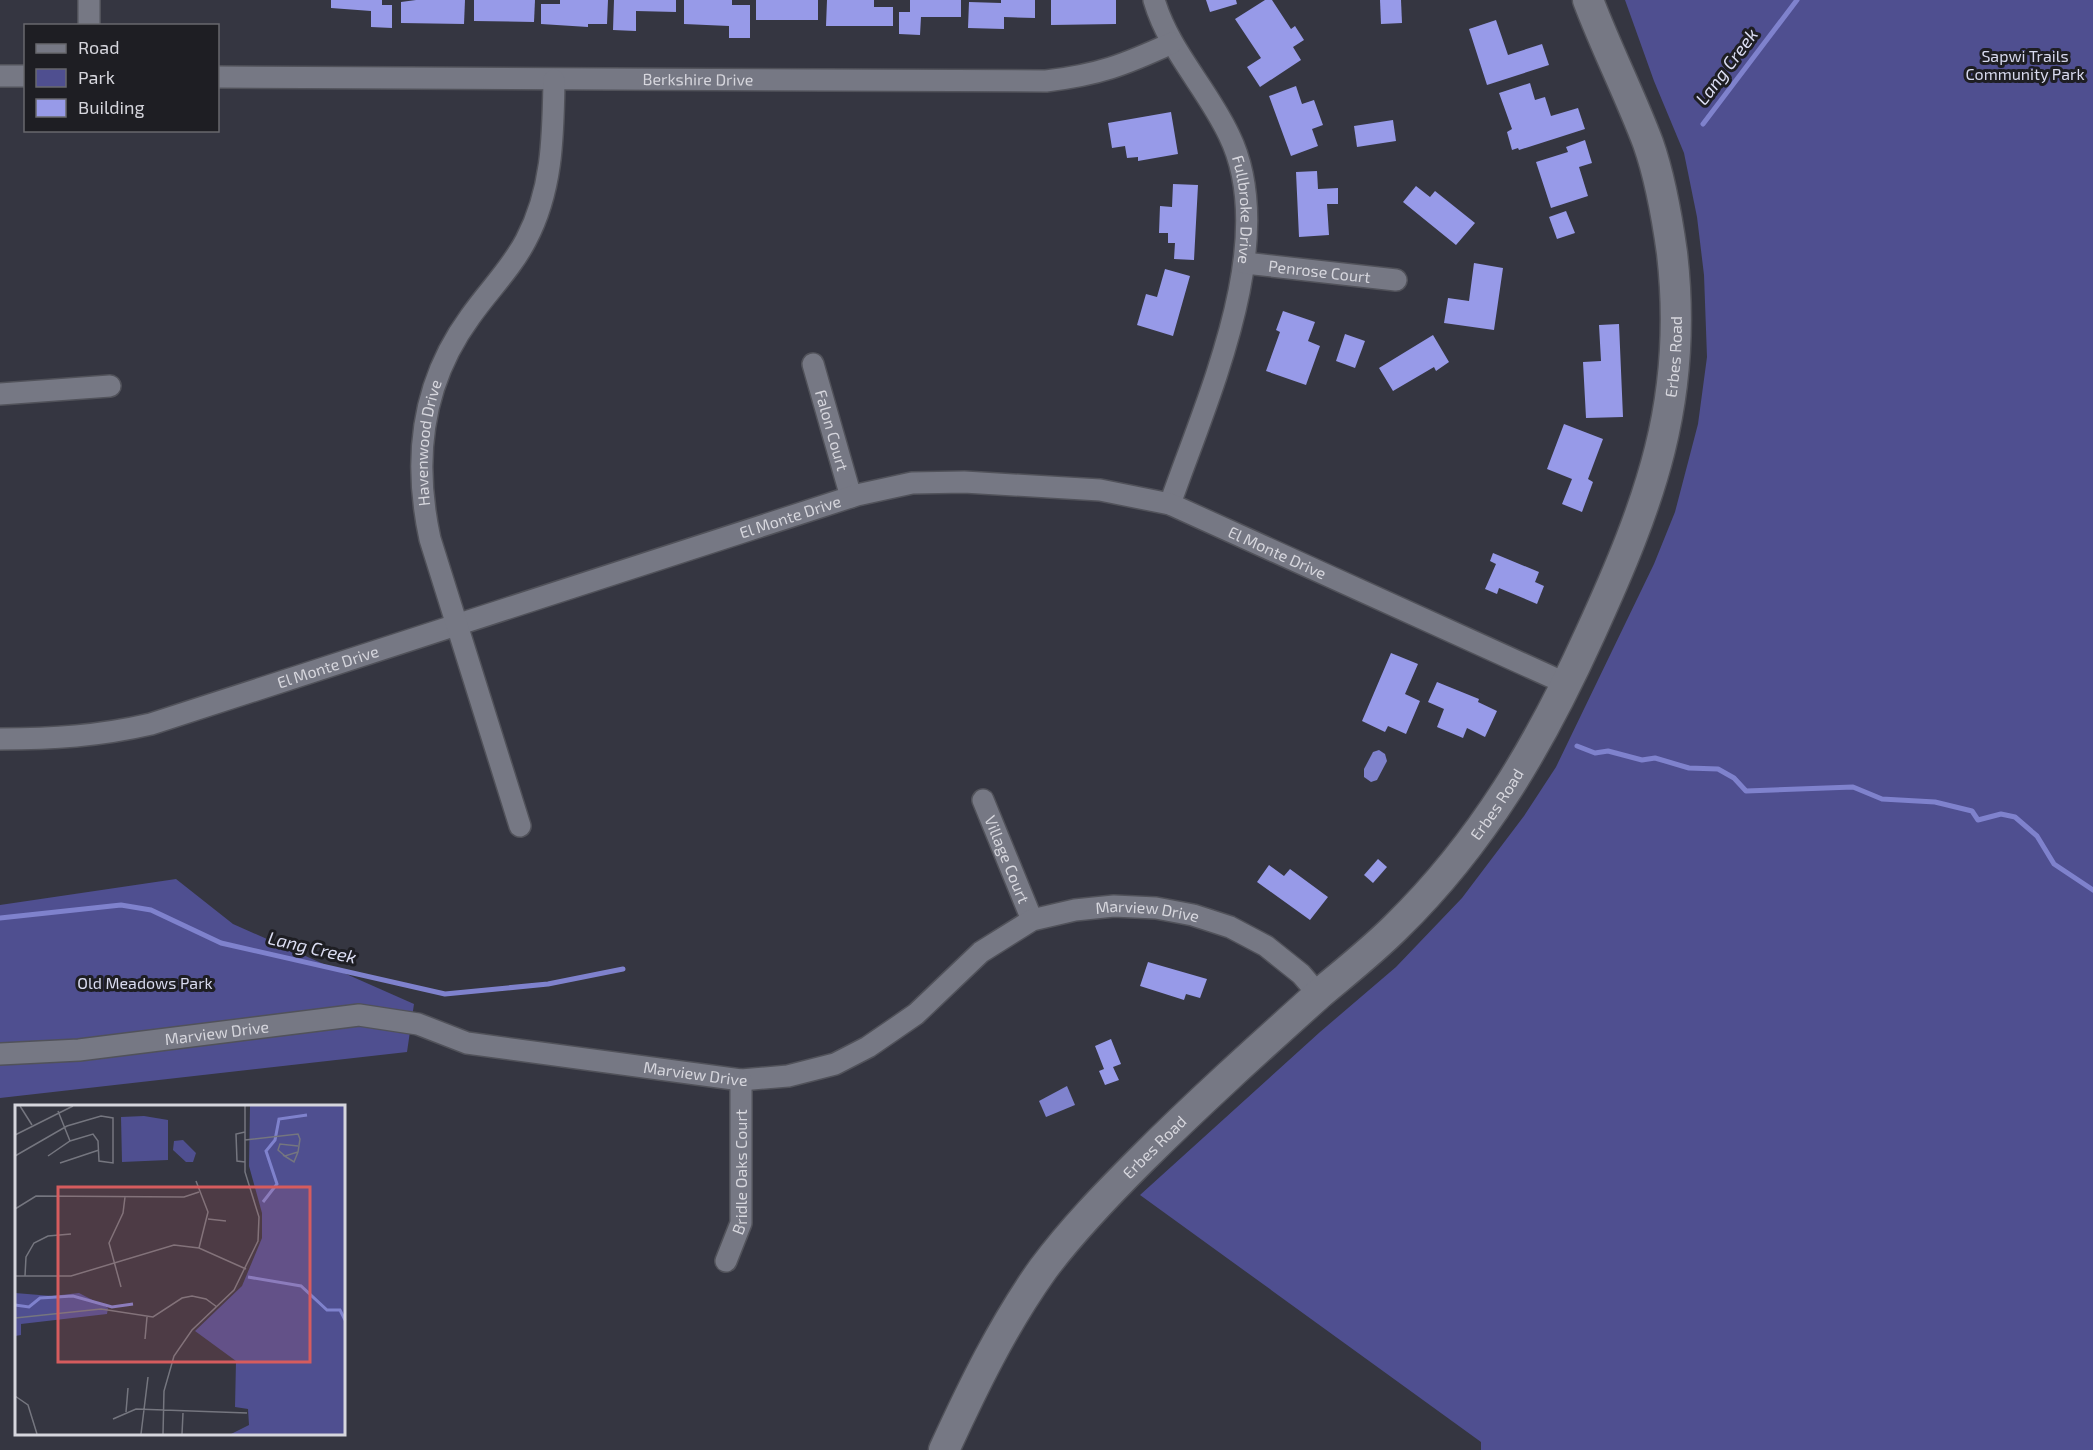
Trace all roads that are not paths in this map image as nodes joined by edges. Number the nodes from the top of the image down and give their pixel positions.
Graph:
1 (89, 0) edge
2 (1154, 0) edge
3 (1588, 0) edge
4 (89, 24) edge
5 (1172, 44) junction
6 (0, 76) edge
7 (24, 76) edge
8 (219, 77) edge
9 (554, 80) junction
10 (1245, 263) junction
11 (1396, 280) dead end
12 (813, 364) dead end
13 (110, 386) dead end
14 (0, 394) edge
15 (851, 497) junction
16 (1170, 504) junction
17 (458, 624) junction
18 (1567, 684) junction
19 (0, 739) edge
20 (983, 800) dead end
21 (520, 826) dead end
22 (1032, 920) junction
23 (1319, 995) junction
24 (0, 1054) edge
25 (741, 1080) junction
26 (726, 1261) dead end
27 (944, 1450) edge

1 - 4 street
2 - 5 street, Fullbroke Drive
3 - 18 main road, Erbes Road
5 - 9 street, Berkshire Drive
5 - 10 street, Fullbroke Drive
6 - 7 street
8 - 9 street, Berkshire Drive
9 - 17 street, Havenwood Drive
10 - 11 street, Penrose Court
10 - 16 street, Fullbroke Drive
12 - 15 street, Falon Court
13 - 14 street
15 - 16 street, El Monte Drive
15 - 17 street, El Monte Drive
16 - 18 street, El Monte Drive
17 - 19 street, El Monte Drive
17 - 21 street, Havenwood Drive
18 - 23 main road, Erbes Road
20 - 22 street, Village Court
22 - 23 street, Marview Drive
22 - 25 street, Marview Drive
23 - 27 main road, Erbes Road
24 - 25 street, Marview Drive
25 - 26 street, Bridle Oaks Court

